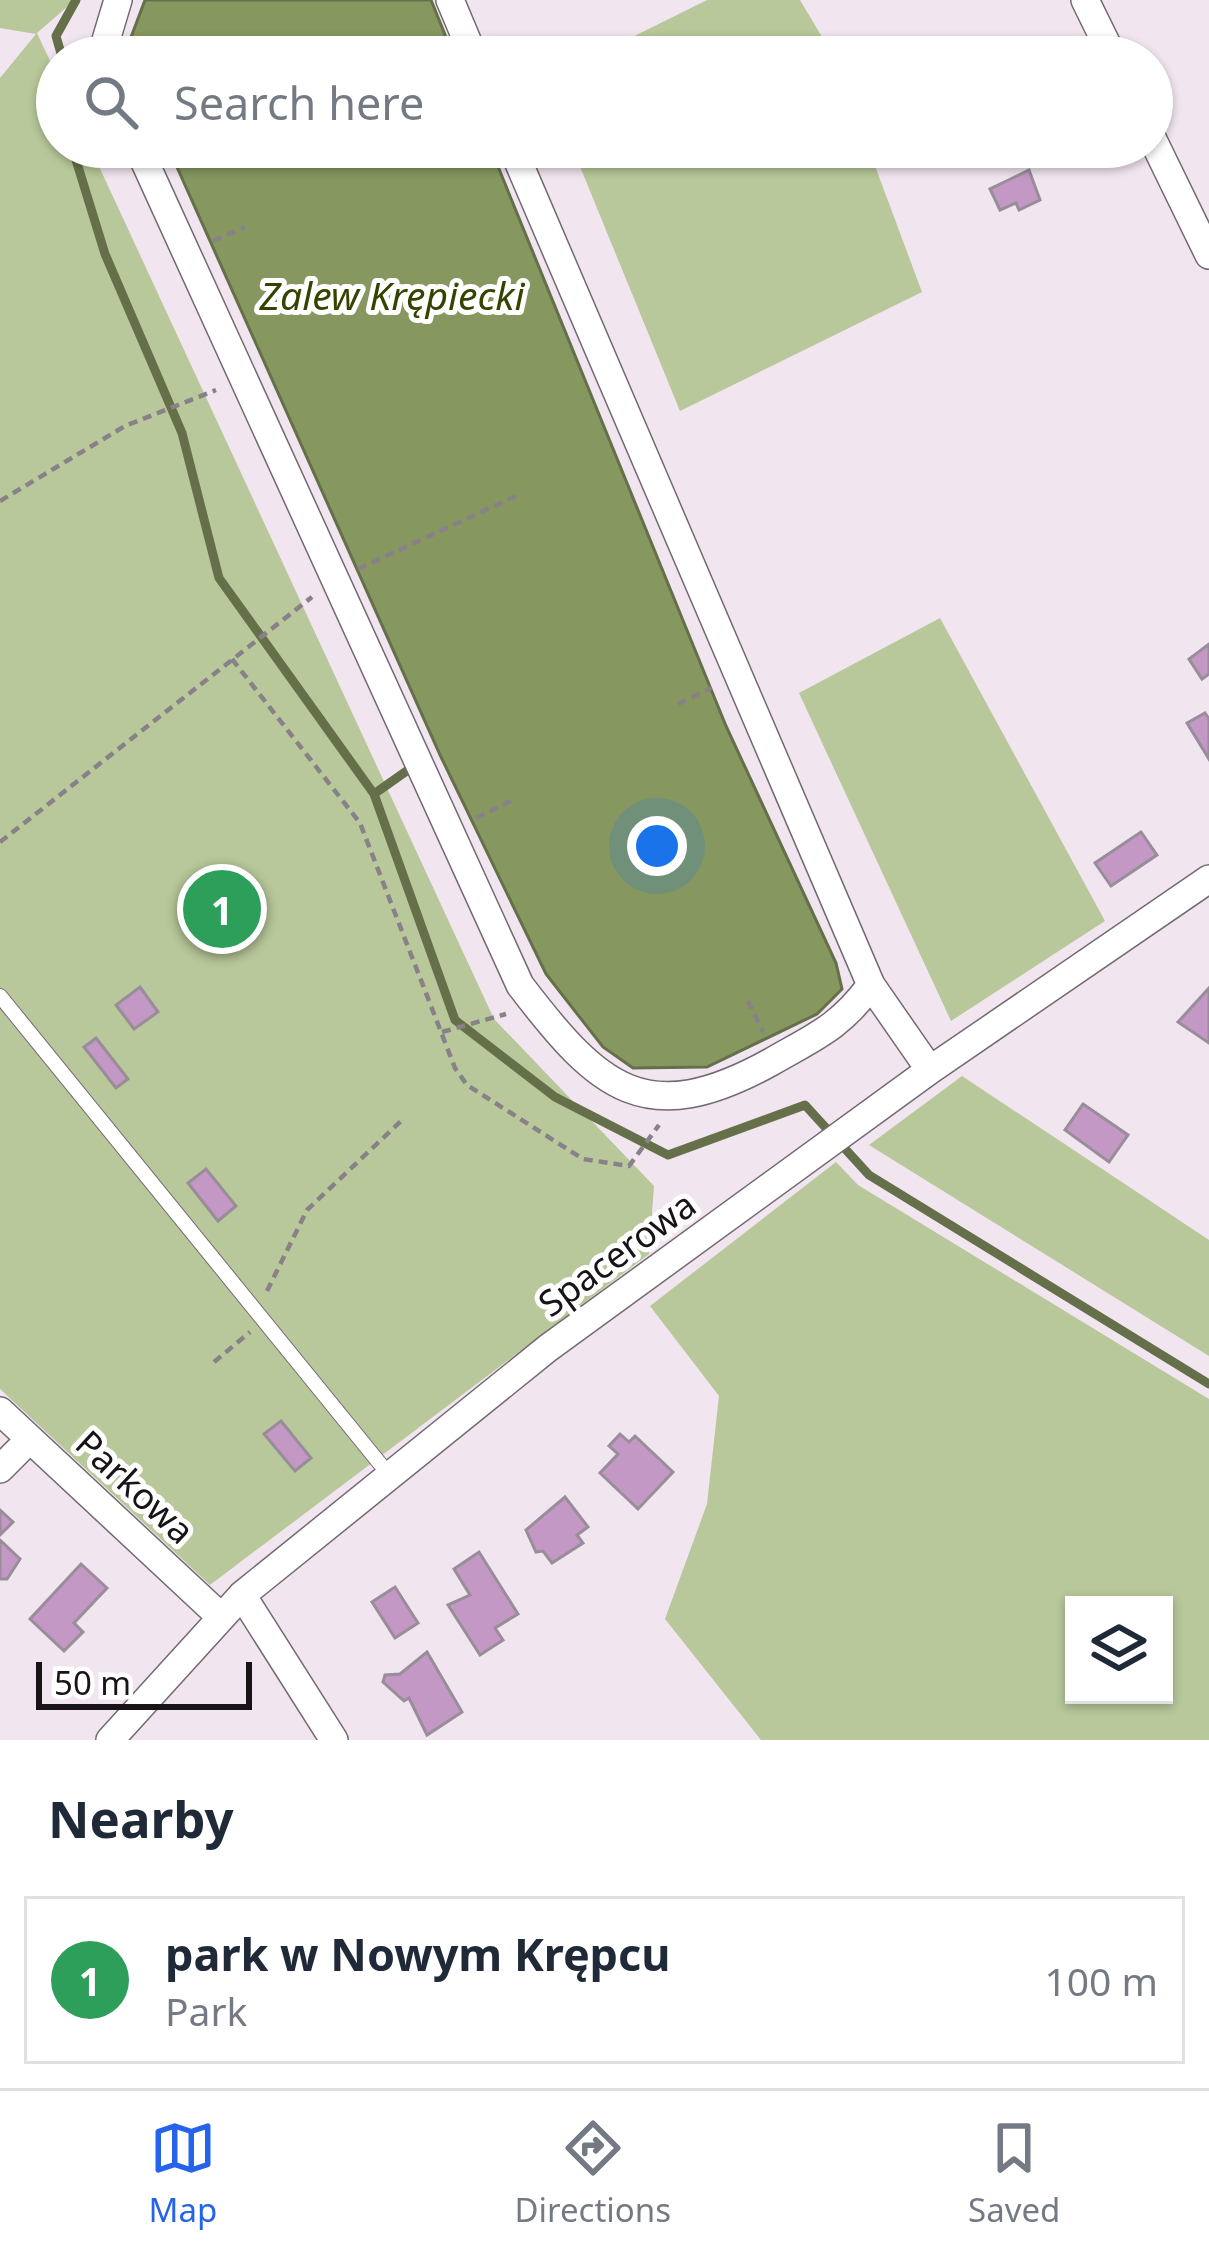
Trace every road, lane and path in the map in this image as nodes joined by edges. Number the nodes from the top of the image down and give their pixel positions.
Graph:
1 (118, 0) edge
2 (449, 0) edge
3 (1085, 0) edge
4 (107, 36) edge
5 (465, 36) edge
6 (1103, 36) edge
7 (147, 168) edge
8 (521, 168) edge
9 (1167, 168) edge
10 (245, 227) dead end
11 (186, 254) junction
12 (1209, 255) edge
13 (243, 379) junction
14 (516, 496) dead end
15 (0, 501) edge
16 (334, 580) junction
17 (232, 659) junction
18 (738, 675) junction
19 (678, 704) dead end
20 (515, 799) dead end
21 (449, 832) junction
22 (0, 842) edge
23 (1209, 879) edge
24 (871, 985) junction
25 (0, 996) edge
26 (748, 1001) dead end
27 (487, 1020) dead end
28 (444, 1032) junction
29 (775, 1059) junction
30 (930, 1070) junction
31 (401, 1120) dead end
32 (656, 1131) dead end
33 (260, 1317) junction
34 (214, 1362) dead end
35 (0, 1411) edge
36 (30, 1439) junction
37 (0, 1469) edge
38 (390, 1476) junction
39 (242, 1595) junction
40 (220, 1617) junction
41 (110, 1740) edge
42 (334, 1740) edge

1 - 4 street
2 - 5 street
3 - 6 street
7 - 11 street
8 - 18 street
9 - 12 street
10 - 11 path
11 - 13 street
13 - 15 path
13 - 16 street
14 - 16 path
16 - 17 path
16 - 21 street
17 - 22 path
17 - 28 path
18 - 19 path
18 - 24 street
20 - 21 path
21 - 29 street
23 - 30 street, Spacerowa
24 - 29 street
24 - 30 street
25 - 33 lane
26 - 29 path
27 - 28 path
28 - 32 path
30 - 38 street, Spacerowa
31 - 33 path
33 - 34 path
33 - 38 lane
35 - 36 street, Parkowa
36 - 37 street
36 - 40 street, Parkowa
38 - 39 street, Spacerowa
39 - 40 street, Spacerowa
39 - 42 street
40 - 41 street, Spacerowa

